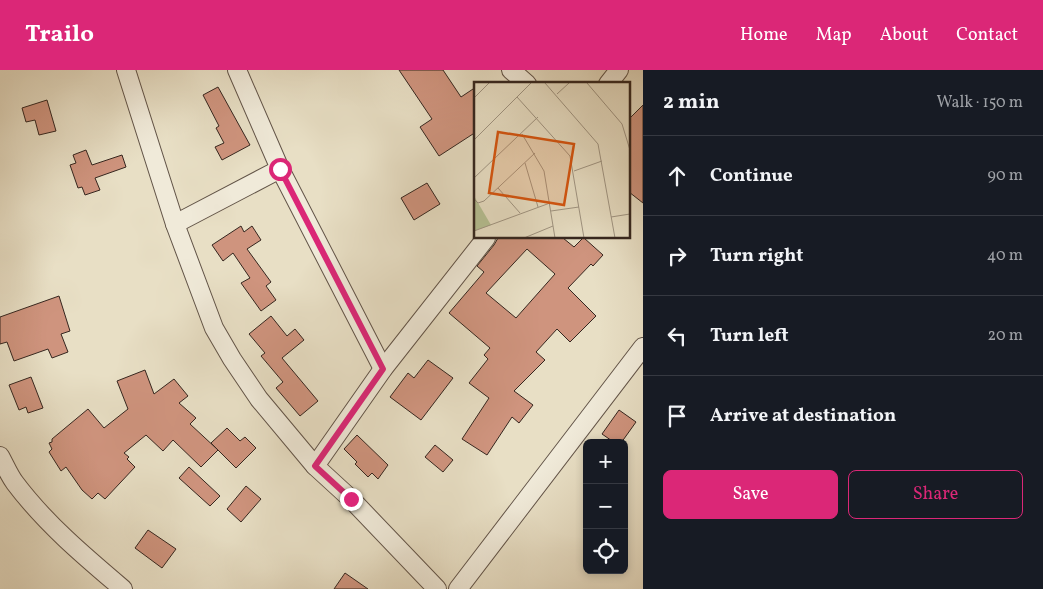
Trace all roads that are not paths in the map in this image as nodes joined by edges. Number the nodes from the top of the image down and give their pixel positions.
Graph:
1 (126, 70) edge
2 (237, 70) edge
3 (511, 70) edge
4 (619, 70) edge
5 (524, 82) edge
6 (610, 82) edge
7 (280, 169) junction
8 (175, 224) junction
9 (485, 239) edge
10 (643, 347) edge
11 (383, 369) junction
12 (0, 456) edge
13 (315, 466) junction
14 (123, 589) edge
15 (437, 589) edge
16 (458, 589) edge

1 - 8 street
2 - 7 street
3 - 5 street
4 - 6 street
7 - 8 street
7 - 11 street
8 - 13 street
9 - 11 street
10 - 16 street
11 - 13 street
12 - 14 street
13 - 15 street

